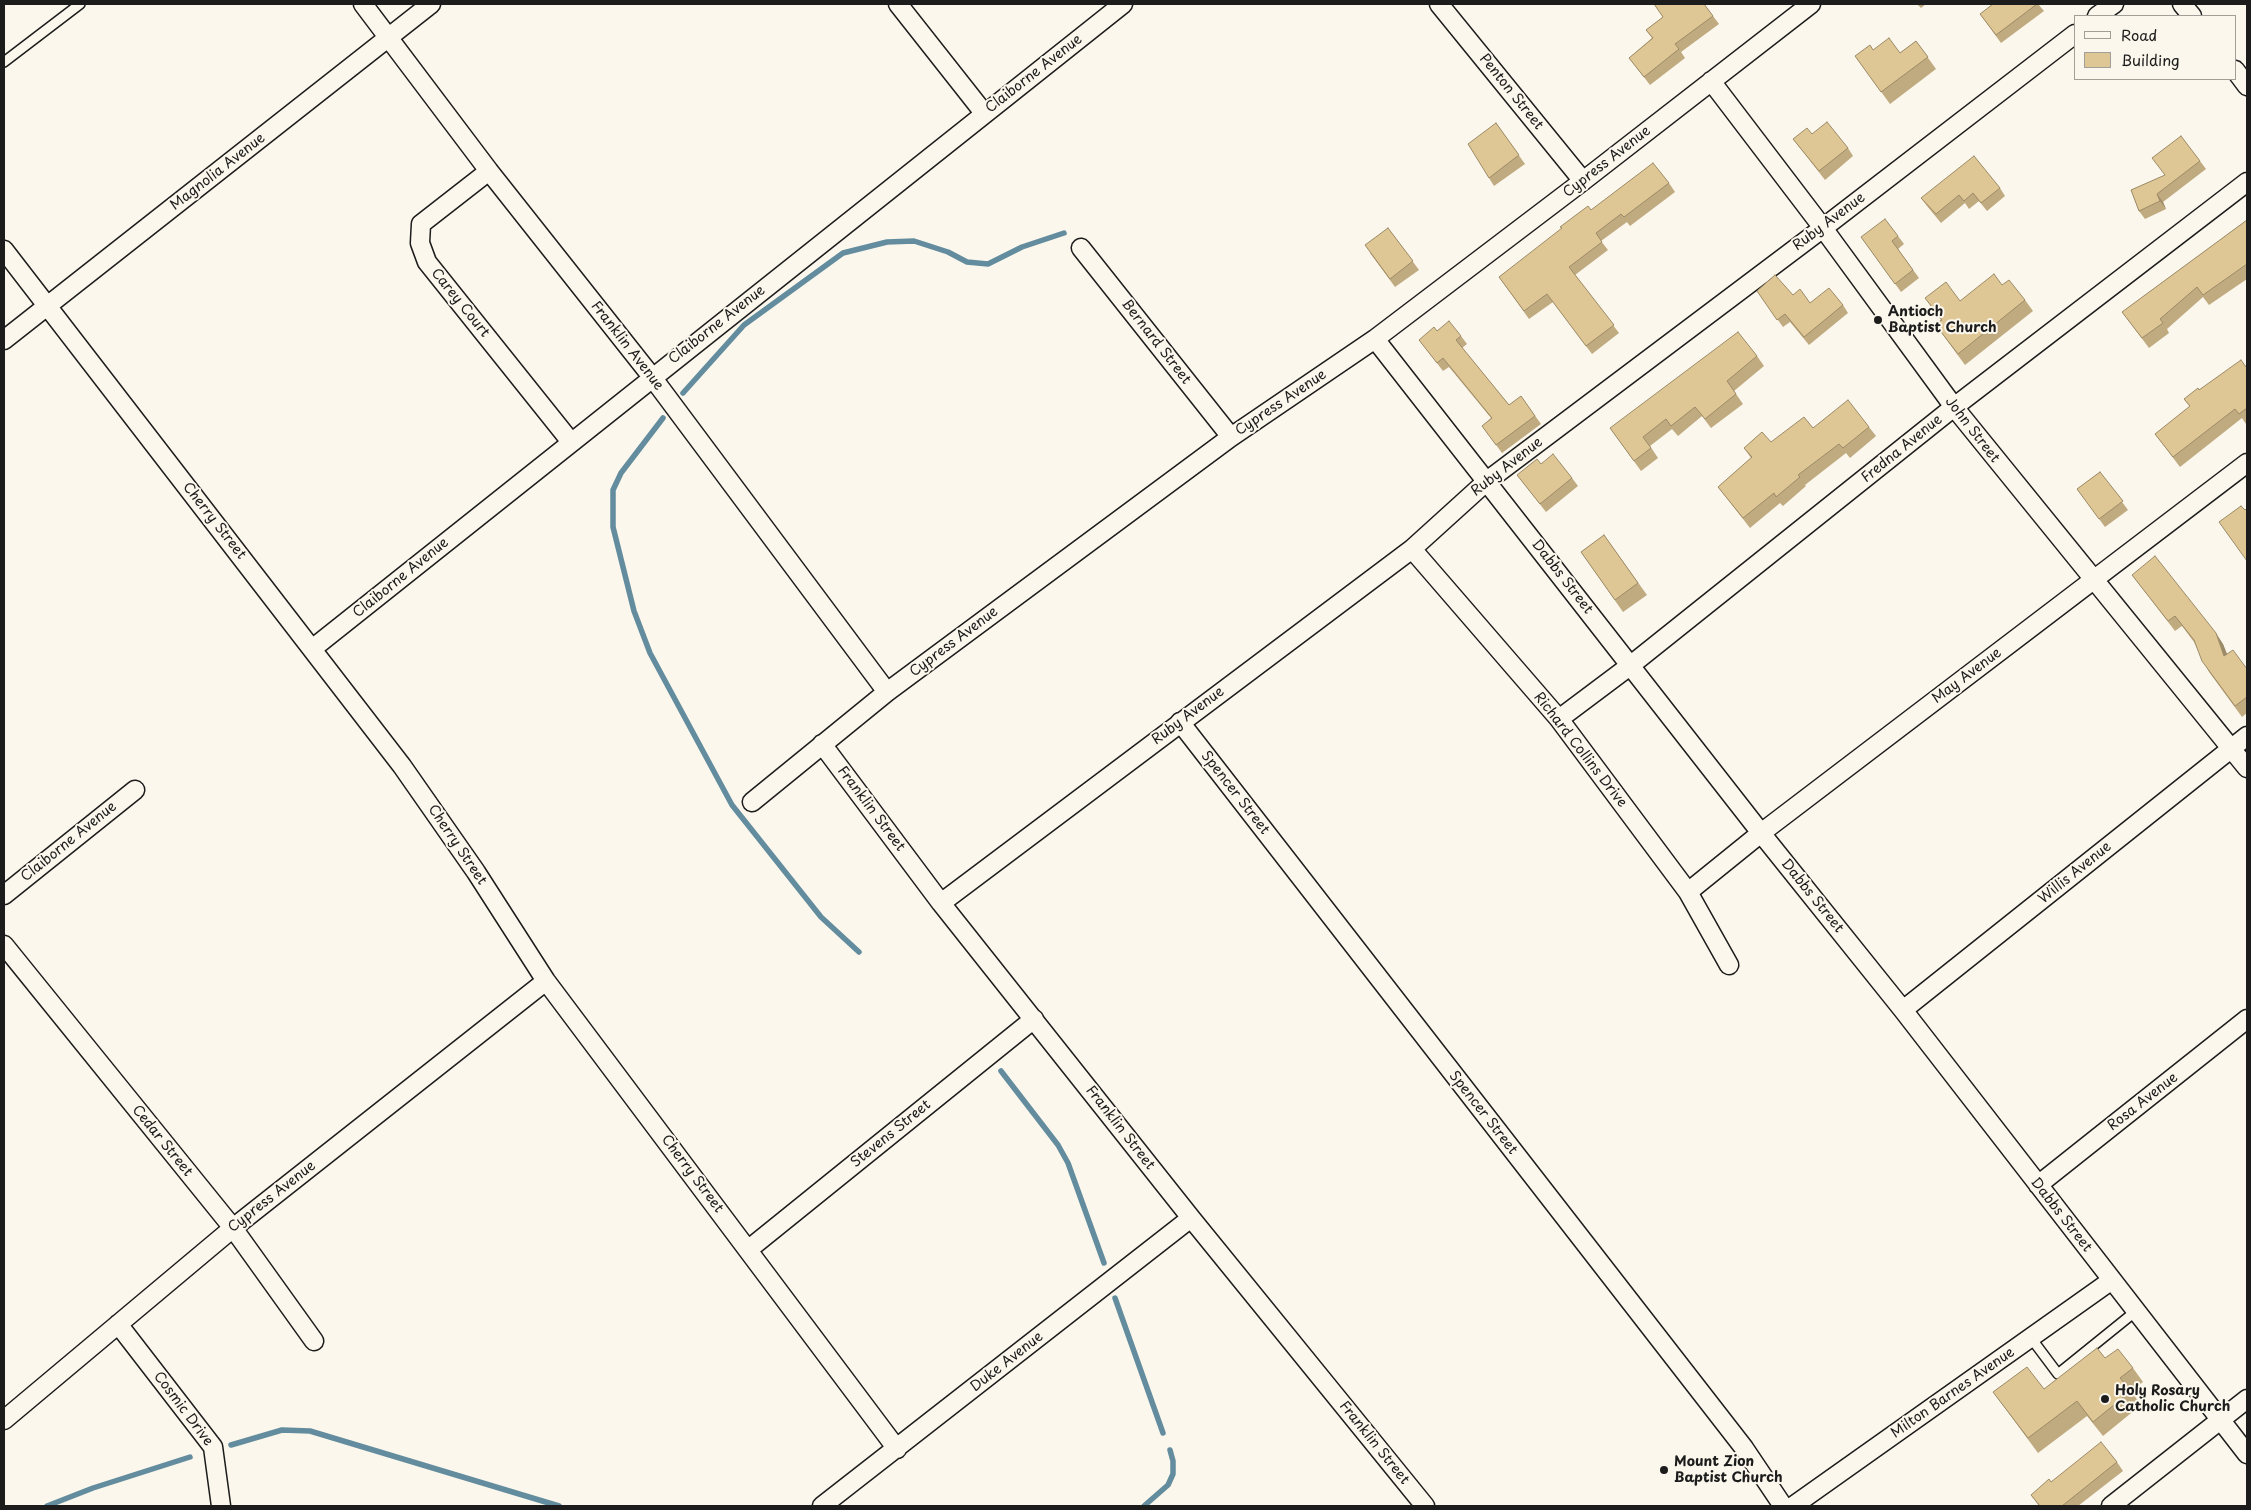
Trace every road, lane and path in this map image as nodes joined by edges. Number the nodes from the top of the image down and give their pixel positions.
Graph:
1 (80, 4) edge
2 (363, 4) edge
3 (431, 4) edge
4 (898, 4) edge
5 (1123, 4) edge
6 (1439, 4) edge
7 (1810, 4) edge
8 (2114, 4) edge
9 (2182, 4) edge
10 (2098, 15) edge
11 (2191, 15) edge
12 (2074, 35) edge
13 (390, 37) junction
14 (4, 62) edge
15 (2236, 71) edge
16 (1711, 81) junction
17 (2247, 86) edge
18 (984, 113) junction
19 (489, 171) junction
20 (1583, 181) junction
21 (2247, 182) edge
22 (1823, 228) junction
23 (1081, 248) dead end
24 (4, 250) edge
25 (48, 306) junction
26 (1375, 339) junction
27 (4, 340) edge
28 (652, 377) junction
29 (1954, 407) junction
30 (1231, 437) junction
31 (571, 442) junction
32 (2247, 462) edge
33 (1487, 481) junction
34 (1412, 549) junction
35 (2093, 581) junction
36 (312, 648) junction
37 (1631, 664) junction
38 (888, 692) junction
39 (1559, 719) junction
40 (1180, 722) junction
41 (2247, 736) edge
42 (822, 744) junction
43 (2232, 749) junction
44 (2247, 768) edge
45 (135, 790) dead end
46 (752, 802) dead end
47 (1761, 833) junction
48 (1688, 892) junction
49 (4, 895) edge
50 (941, 903) junction
51 (4, 946) edge
52 (1730, 965) dead end
53 (546, 981) junction
54 (1903, 1010) junction
55 (1034, 1019) junction
56 (2247, 1019) edge
57 (2038, 1185) junction
58 (1191, 1218) junction
59 (233, 1228) junction
60 (749, 1250) junction
61 (2112, 1280) junction
62 (2136, 1311) junction
63 (118, 1324) junction
64 (2031, 1338) junction
65 (314, 1341) dead end
66 (2247, 1399) edge
67 (4, 1420) edge
68 (2220, 1420) junction
69 (898, 1448) junction
70 (2247, 1454) edge
71 (221, 1506) edge
72 (822, 1506) edge
73 (1425, 1506) edge
74 (1783, 1506) edge
75 (1794, 1506) edge
76 (2110, 1506) edge

1 - 14 lane
2 - 13 street, Franklin Avenue
3 - 13 street, Magnolia Avenue
4 - 18 street
5 - 18 street, Claiborne Avenue
6 - 20 street, Penton Street
7 - 16 street, Cypress Avenue
8 - 10 street
9 - 11 street
12 - 22 street, Ruby Avenue
13 - 19 street, Franklin Avenue
13 - 25 street, Magnolia Avenue
15 - 17 street
16 - 20 street, Cypress Avenue
16 - 22 street, John Street
18 - 28 street, Claiborne Avenue
19 - 28 street, Franklin Avenue
19 - 31 street, Carey Court
20 - 26 street, Cypress Avenue
21 - 29 street, Fredna Avenue
22 - 29 street, John Street
22 - 33 street, Ruby Avenue
23 - 30 street, Bernard Street
24 - 25 street, Cherry Street
25 - 27 street, Magnolia Avenue
25 - 36 street, Cherry Street
26 - 30 street, Cypress Avenue
26 - 33 street, Dabbs Street
28 - 31 street, Claiborne Avenue
28 - 38 street, Franklin Avenue
29 - 35 street, John Street
29 - 37 street, Fredna Avenue
30 - 38 street, Cypress Avenue
31 - 36 street, Claiborne Avenue
32 - 35 street, May Avenue
33 - 34 street, Ruby Avenue
33 - 37 street, Dabbs Street
34 - 39 street, Richard Collins Drive
34 - 40 street, Ruby Avenue
35 - 43 street, John Street
35 - 47 street, May Avenue
36 - 53 street, Cherry Street
37 - 39 street, Fredna Avenue
37 - 47 street, Dabbs Street
38 - 42 street, Cypress Avenue
39 - 48 street, Richard Collins Drive
40 - 50 street, Ruby Avenue
40 - 74 street, Spencer Street
41 - 43 street, Willis Avenue
42 - 46 street, Cypress Avenue
42 - 50 street, Franklin Street
43 - 44 street, John Street
43 - 54 street, Willis Avenue
45 - 49 street, Claiborne Avenue
47 - 48 street, May Avenue
47 - 54 street, Dabbs Street
48 - 52 street, Richard Collins Drive
50 - 55 street, Franklin Street
51 - 59 street, Cedar Street
53 - 59 street, Cypress Avenue
53 - 60 street, Cherry Street
54 - 57 street, Dabbs Street
55 - 58 street, Franklin Street
55 - 60 street, Stevens Street
56 - 57 street, Rosa Avenue
57 - 61 street, Dabbs Street
58 - 69 street, Duke Avenue
58 - 73 street, Franklin Street
59 - 63 street, Cypress Avenue
59 - 65 street, Cedar Street
60 - 69 street, Cherry Street
61 - 62 street, Dabbs Street
61 - 64 street, Milton Barnes Avenue
62 - 64 lane
62 - 68 street, Dabbs Street
63 - 67 street, Cypress Avenue
63 - 71 street, Cosmic Drive
64 - 75 street, Milton Barnes Avenue
66 - 68 street
68 - 70 street, Dabbs Street
68 - 76 street
69 - 72 street, Duke Avenue

